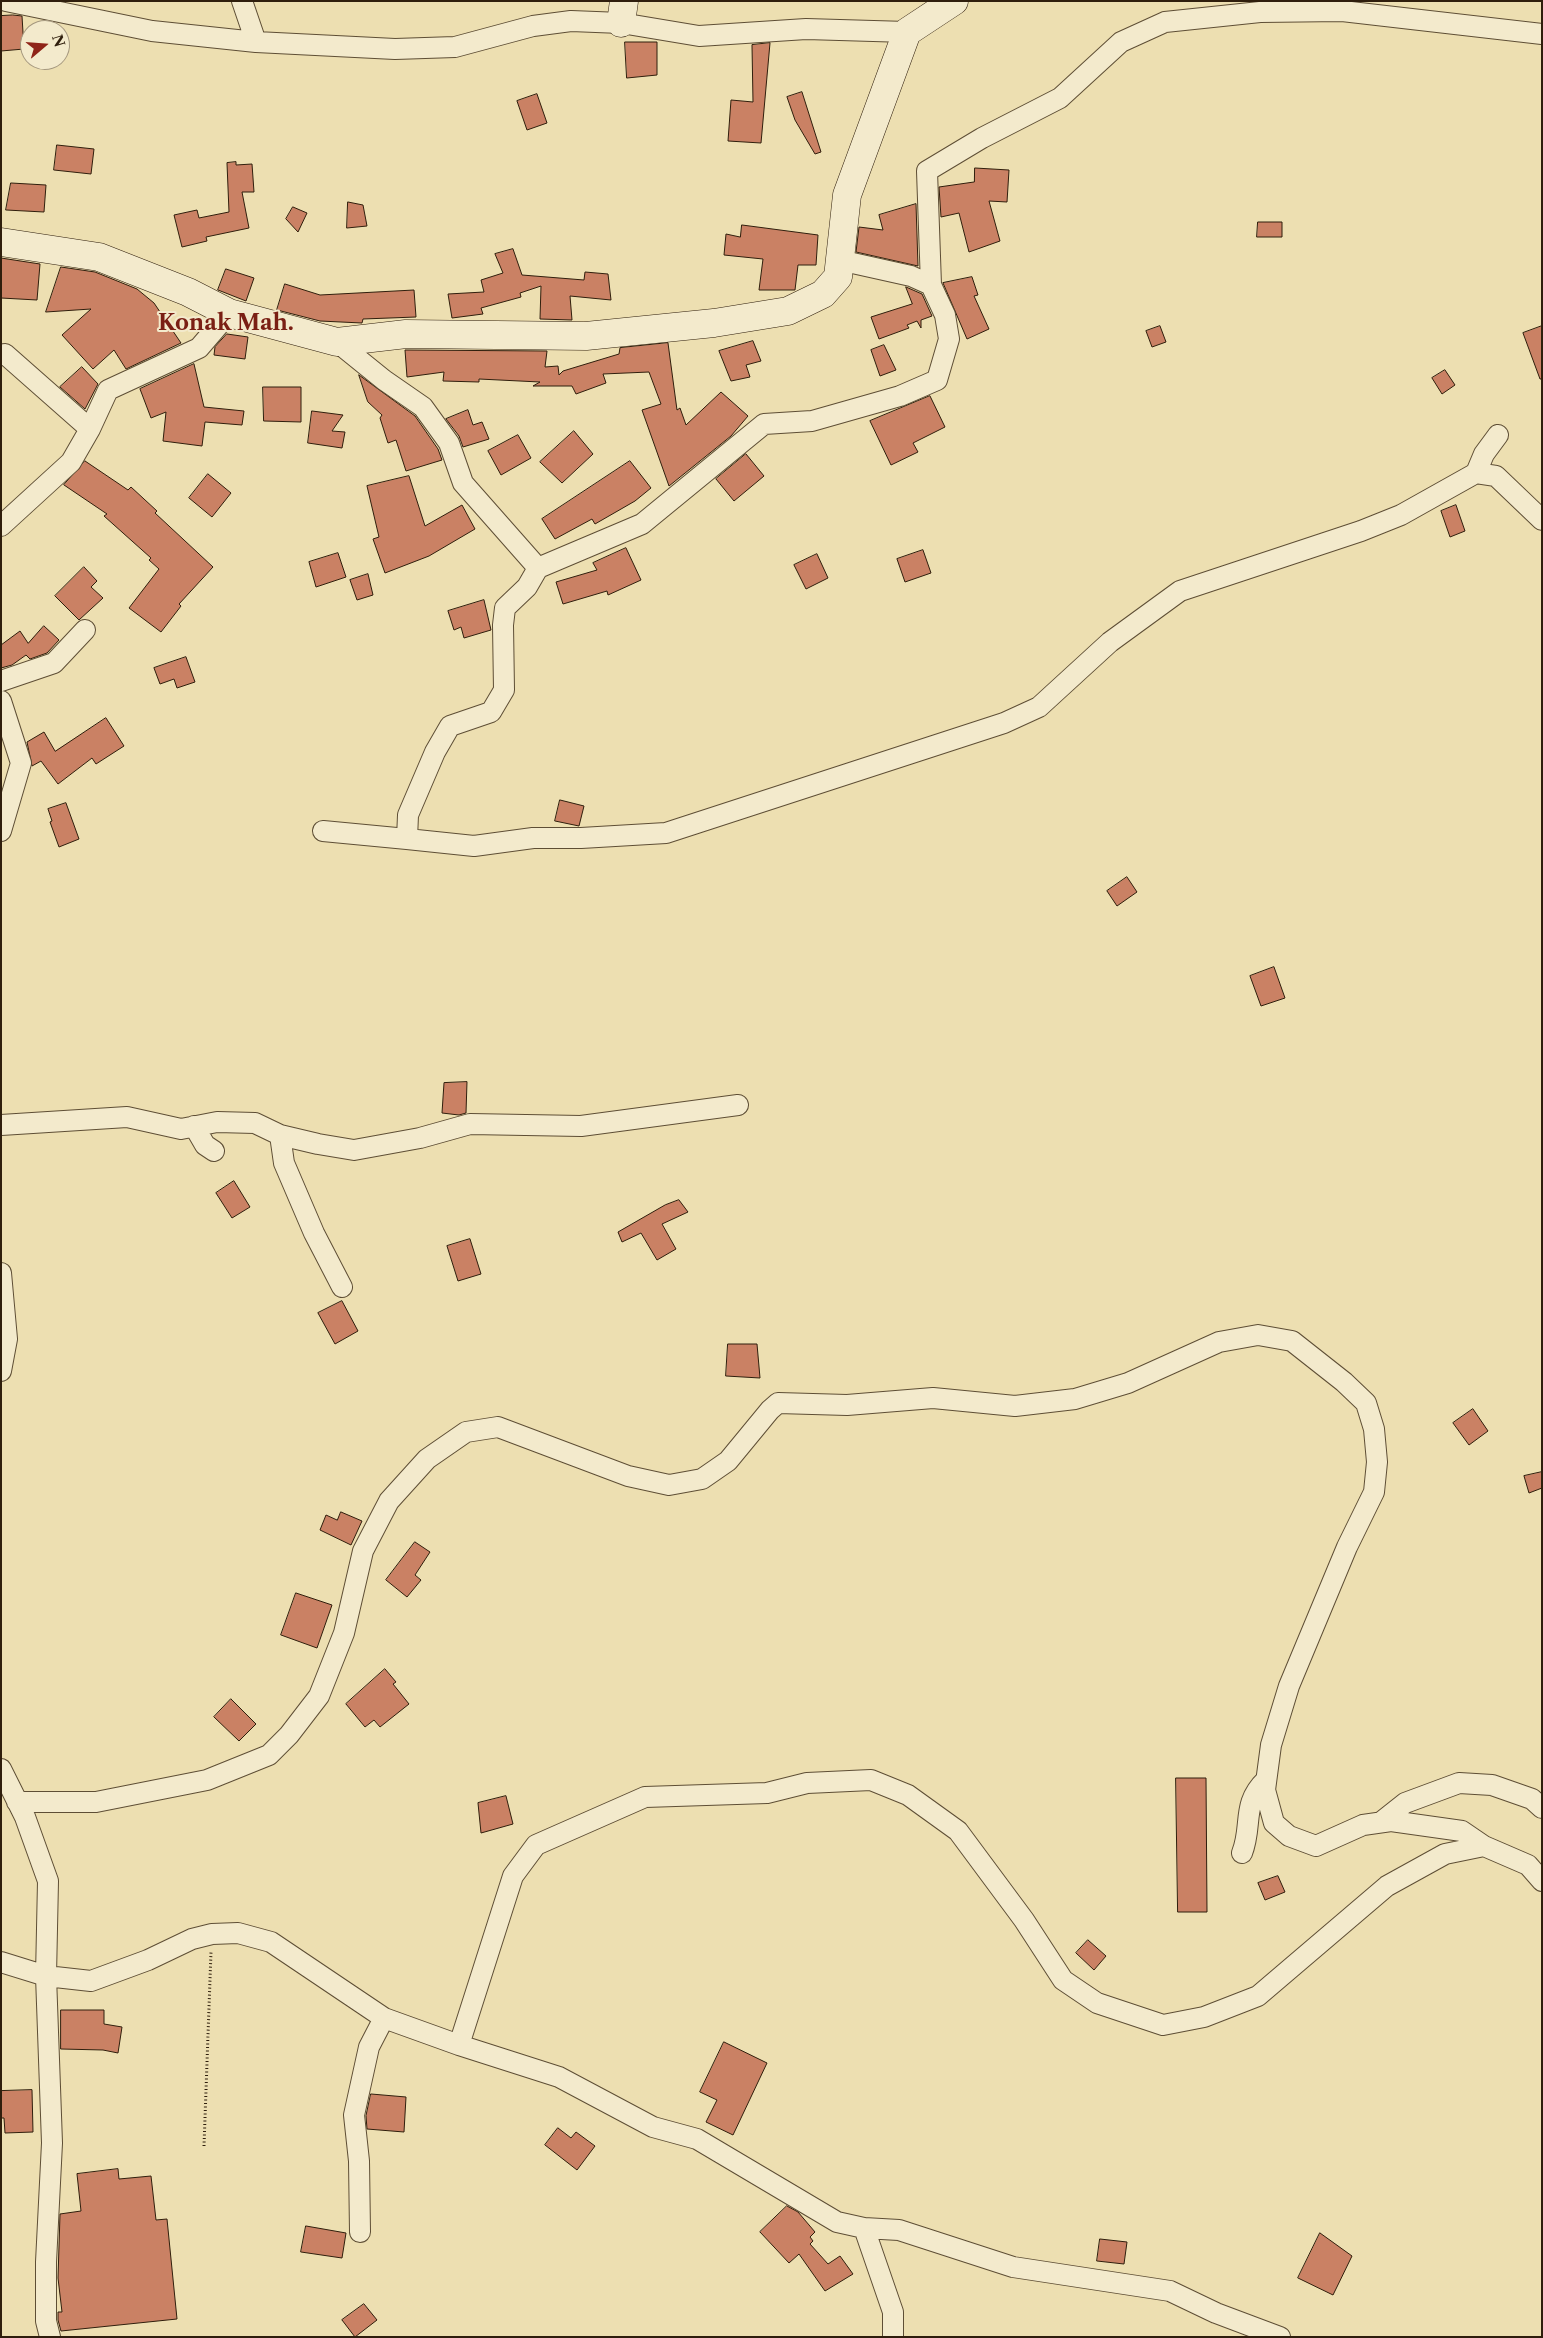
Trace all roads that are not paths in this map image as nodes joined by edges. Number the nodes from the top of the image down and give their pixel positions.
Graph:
1 (6, 1) edge
2 (242, 1) edge
3 (954, 1) edge
4 (622, 12) edge
5 (907, 32) junction
6 (1542, 34) edge
7 (256, 42) junction
8 (1, 242) edge
9 (839, 260) junction
10 (931, 285) junction
11 (229, 313) junction
12 (336, 342) junction
13 (1, 355) edge
14 (90, 429) junction
15 (1498, 435) dead end
16 (1476, 473) junction
17 (1542, 520) edge
18 (1, 526) edge
19 (538, 568) junction
20 (85, 630) dead end
21 (1, 681) edge
22 (1, 701) edge
23 (1, 831) edge
24 (322, 831) dead end
25 (407, 840) junction
26 (738, 1105) dead end
27 (1, 1126) edge
28 (194, 1126) junction
29 (280, 1135) junction
30 (214, 1152) dead end
31 (1, 1273) edge
32 (342, 1287) dead end
33 (1, 1371) edge
34 (1, 1770) edge
35 (1266, 1780) junction
36 (17, 1802) junction
37 (1542, 1808) edge
38 (1381, 1822) junction
39 (1484, 1846) junction
40 (1242, 1853) dead end
41 (1542, 1881) edge
42 (1, 1962) edge
43 (46, 1976) junction
44 (384, 2018) junction
45 (460, 2045) junction
46 (864, 2228) junction
47 (360, 2232) dead end
48 (50, 2337) edge
49 (893, 2337) edge
50 (1280, 2337) edge

1 - 7 street
2 - 7 street
3 - 5 main road
4 - 5 street
4 - 7 street
5 - 9 main road
6 - 10 street
8 - 11 main road
9 - 10 street
9 - 12 main road
10 - 19 street
11 - 12 main road
11 - 14 street
12 - 19 street
13 - 14 street
14 - 18 street
15 - 16 street
16 - 17 street
16 - 25 street
19 - 25 street
20 - 21 street
22 - 23 street
24 - 25 street
26 - 29 street
27 - 28 street
28 - 29 street
28 - 30 street
29 - 32 street
31 - 33 street
34 - 36 street
35 - 36 street
35 - 38 street
35 - 40 street
36 - 43 street
37 - 38 street
38 - 39 street
39 - 41 street
39 - 45 street
42 - 43 street
43 - 44 street
43 - 48 street
44 - 45 street
44 - 47 street
45 - 46 street
46 - 49 street
46 - 50 street

